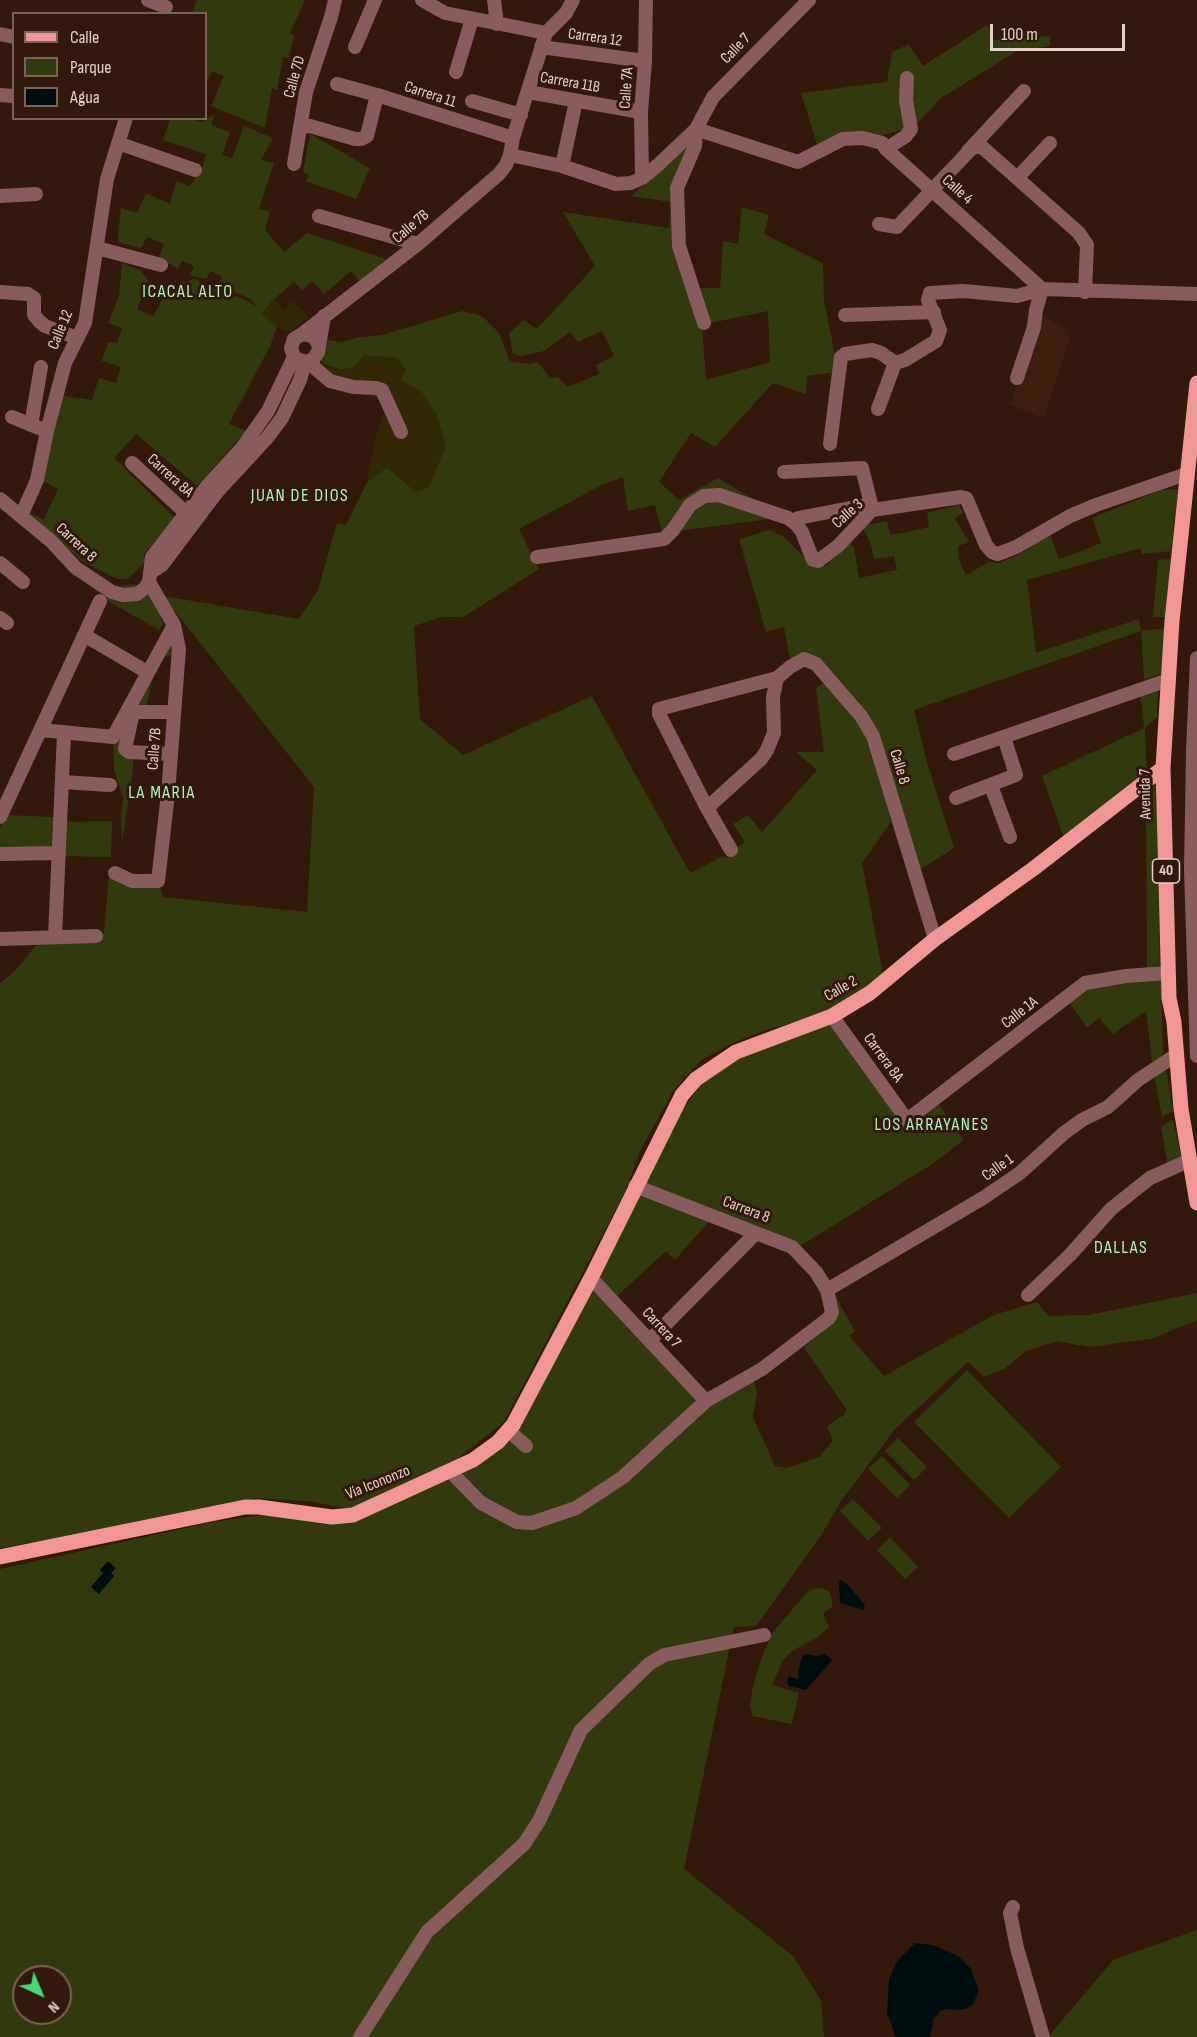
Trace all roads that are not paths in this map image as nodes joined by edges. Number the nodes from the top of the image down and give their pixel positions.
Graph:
1 (148, 0) edge
2 (335, 0) edge
3 (375, 0) edge
4 (422, 0) edge
5 (494, 0) edge
6 (573, 0) edge
7 (646, 0) edge
8 (809, 0) edge
9 (166, 7) edge
10 (472, 19) junction
11 (497, 24) junction
12 (546, 33) junction
13 (355, 47) dead end
14 (542, 47) junction
15 (645, 61) junction
16 (456, 72) dead end
17 (907, 78) dead end
18 (337, 84) dead end
19 (1024, 91) dead end
20 (528, 92) junction
21 (377, 95) junction
22 (576, 100) junction
23 (472, 101) dead end
24 (641, 112) junction
25 (521, 115) junction
26 (125, 120) edge
27 (301, 127) junction
28 (696, 129) junction
29 (513, 138) junction
30 (118, 143) junction
31 (1050, 143) dead end
32 (886, 148) junction
33 (510, 155) junction
34 (294, 164) dead end
35 (562, 166) junction
36 (195, 170) dead end
37 (642, 178) junction
38 (1017, 178) junction
39 (932, 190) junction
40 (36, 194) dead end
41 (0, 196) edge
42 (319, 216) dead end
43 (879, 224) dead end
44 (418, 244) junction
45 (97, 248) junction
46 (161, 266) dead end
47 (1041, 290) junction
48 (0, 292) edge
49 (1085, 292) junction
50 (1197, 294) edge
51 (934, 312) junction
52 (845, 315) dead end
53 (324, 316) junction
54 (705, 324) dead end
55 (302, 334) junction
56 (77, 338) junction
57 (319, 345) junction
58 (302, 360) junction
59 (896, 363) junction
60 (41, 367) dead end
61 (1017, 378) dead end
62 (1197, 383) edge
63 (878, 409) dead end
64 (12, 417) dead end
65 (31, 425) junction
66 (47, 431) junction
67 (401, 432) dead end
68 (830, 444) dead end
69 (132, 463) dead end
70 (784, 472) dead end
71 (1186, 474) junction
72 (0, 499) edge
73 (872, 507) junction
74 (186, 513) junction
75 (21, 516) junction
76 (798, 518) dead end
77 (537, 557) dead end
78 (0, 563) edge
79 (150, 578) junction
80 (23, 582) dead end
81 (100, 601) dead end
82 (174, 625) junction
83 (84, 635) junction
84 (1197, 658) edge
85 (147, 672) junction
86 (777, 678) junction
87 (1168, 680) junction
88 (174, 712) junction
89 (40, 730) junction
90 (64, 732) junction
91 (1004, 736) junction
92 (171, 754) junction
93 (954, 754) dead end
94 (1163, 768) junction
95 (62, 782) junction
96 (110, 785) dead end
97 (990, 786) junction
98 (956, 798) dead end
99 (1195, 802) edge
100 (707, 808) junction
101 (0, 817) edge
102 (1010, 837) dead end
103 (731, 850) dead end
104 (59, 853) junction
105 (0, 854) edge
106 (115, 873) dead end
107 (1196, 929) edge
108 (96, 936) dead end
109 (55, 937) junction
110 (0, 939) edge
111 (935, 939) junction
112 (1168, 973) junction
113 (832, 1016) junction
114 (1176, 1055) junction
115 (1197, 1056) edge
116 (907, 1120) joint
117 (1188, 1161) junction
118 (635, 1186) junction
119 (1197, 1203) edge
120 (756, 1233) junction
121 (592, 1276) junction
122 (826, 1290) junction
123 (1028, 1295) dead end
124 (651, 1340) junction
125 (706, 1401) junction
126 (509, 1431) junction
127 (526, 1446) dead end
128 (451, 1472) junction
129 (0, 1557) edge
130 (764, 1635) dead end
131 (1013, 1907) dead end
132 (360, 2037) edge
133 (1043, 2037) edge

1 - 9 street
2 - 27 street, Calle 7D
3 - 13 street
4 - 10 street, Carrera 12
5 - 11 street
6 - 12 street
7 - 15 street, Calle 7A
8 - 28 street, Calle 7
10 - 11 street, Carrera 12
10 - 16 street
11 - 12 street, Carrera 12
12 - 14 street
14 - 15 street, Carrera 12
14 - 20 street
15 - 24 street, Calle 7A
17 - 32 street
18 - 21 street, Carrera 11
19 - 39 street
20 - 22 street, Carrera 11B
20 - 25 street
21 - 27 street
21 - 29 street, Carrera 11
22 - 24 street, Carrera 11B
22 - 35 street
23 - 25 street
24 - 37 street, Calle 7A
25 - 29 street
26 - 30 street, Calle 12
27 - 34 street, Calle 7D
28 - 32 street, Calle 4
28 - 37 street
28 - 54 street
29 - 33 street
30 - 36 street
30 - 45 street, Calle 12
31 - 38 street
32 - 39 street, Calle 4
33 - 35 street
33 - 44 street, Calle 7B
35 - 37 street
38 - 39 street
38 - 49 street
39 - 43 street
39 - 47 street, Calle 4
40 - 41 street
42 - 44 street
44 - 53 street, Calle 7B
45 - 46 street
45 - 56 street, Calle 12
47 - 49 street
47 - 51 street
47 - 61 street
48 - 56 street
49 - 50 street
51 - 52 street
51 - 59 street
53 - 55 street, Calle 7B
53 - 57 street
55 - 57 street
55 - 58 street
56 - 66 street, Calle 12
57 - 58 street
58 - 67 street
58 - 74 street
58 - 79 street
59 - 63 street
59 - 68 street
60 - 65 street
62 - 71 main road, Avenida 7 / 40
64 - 65 street
65 - 66 street
66 - 75 street, Calle 12
69 - 74 street, Carrera 8A
70 - 73 street
71 - 73 street, Calle 3
71 - 87 main road, Avenida 7 / 40
72 - 75 street, Carrera 8
73 - 76 street
73 - 77 street, Calle 3
74 - 79 street
75 - 79 street, Carrera 8
78 - 80 street
79 - 82 street, Calle 7B
81 - 83 street
82 - 85 street
82 - 88 street, Calle 7B
83 - 85 street
83 - 89 street
84 - 99 street
85 - 90 street
86 - 100 street
86 - 100 street
86 - 111 street, Calle 8
87 - 91 street
87 - 94 main road, Avenida 7 / 40
88 - 92 street, Calle 7B
88 - 92 street
89 - 90 street
89 - 101 street
90 - 95 street
91 - 93 street
91 - 97 street
92 - 106 street, Calle 7B
94 - 111 main road, Calle 2
94 - 112 main road, Avenida 7 / 40
95 - 96 street
95 - 104 street
97 - 98 street
97 - 102 street
99 - 107 street
100 - 103 street
104 - 105 street
104 - 109 street
107 - 115 street
108 - 109 street
109 - 110 street
111 - 113 main road, Calle 2
112 - 114 main road, Avenida 7 / 40
112 - 116 street, Calle 1A
113 - 116 street, Carrera 8A
113 - 118 main road, Calle 2
114 - 117 main road, Avenida 7 / 40
114 - 122 street, Calle 1
117 - 119 main road, Avenida 7 / 40
117 - 123 street
118 - 120 street, Carrera 8
118 - 121 main road, Calle 2
120 - 122 street, Carrera 8
120 - 124 street
121 - 124 street, Carrera 7
121 - 126 main road, Vía Icononzo
122 - 125 street
124 - 125 street, Carrera 7
125 - 128 street
126 - 127 street
126 - 128 main road, Vía Icononzo
128 - 129 main road, Vía Icononzo
130 - 132 street
131 - 133 street

